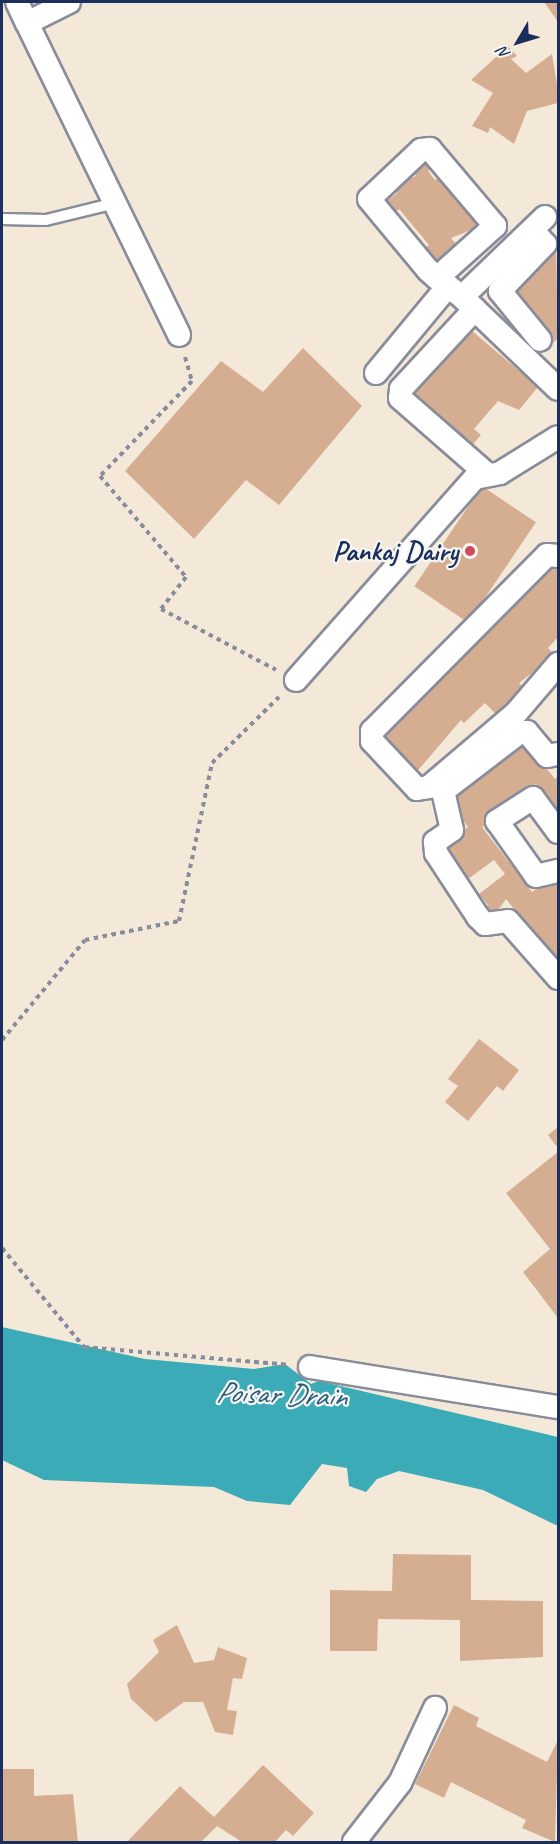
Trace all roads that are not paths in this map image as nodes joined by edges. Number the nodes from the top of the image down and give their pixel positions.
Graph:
1 (17, 2) edge
2 (69, 2) edge
3 (27, 23) junction
4 (115, 203) junction
5 (2, 219) edge
6 (545, 232) edge
7 (455, 293) junction
8 (179, 335) road end
9 (540, 340) dead end
10 (376, 374) dead end
11 (558, 389) edge
12 (558, 437) edge
13 (488, 475) junction
14 (558, 556) edge
15 (558, 664) edge
16 (296, 680) road end
17 (558, 754) edge
18 (558, 832) edge
19 (558, 871) edge
20 (558, 978) edge
21 (310, 1367) road end
22 (558, 1407) edge
23 (435, 1708) dead end
24 (354, 1842) edge

1 - 3 street
2 - 3 street
3 - 4 street
4 - 5 lane
4 - 8 street
6 - 7 street
6 - 9 street
7 - 7 street
7 - 10 street
7 - 11 street
7 - 13 street
12 - 13 street
13 - 16 street
14 - 15 street
17 - 20 street
18 - 19 street
21 - 22 street
23 - 24 street

